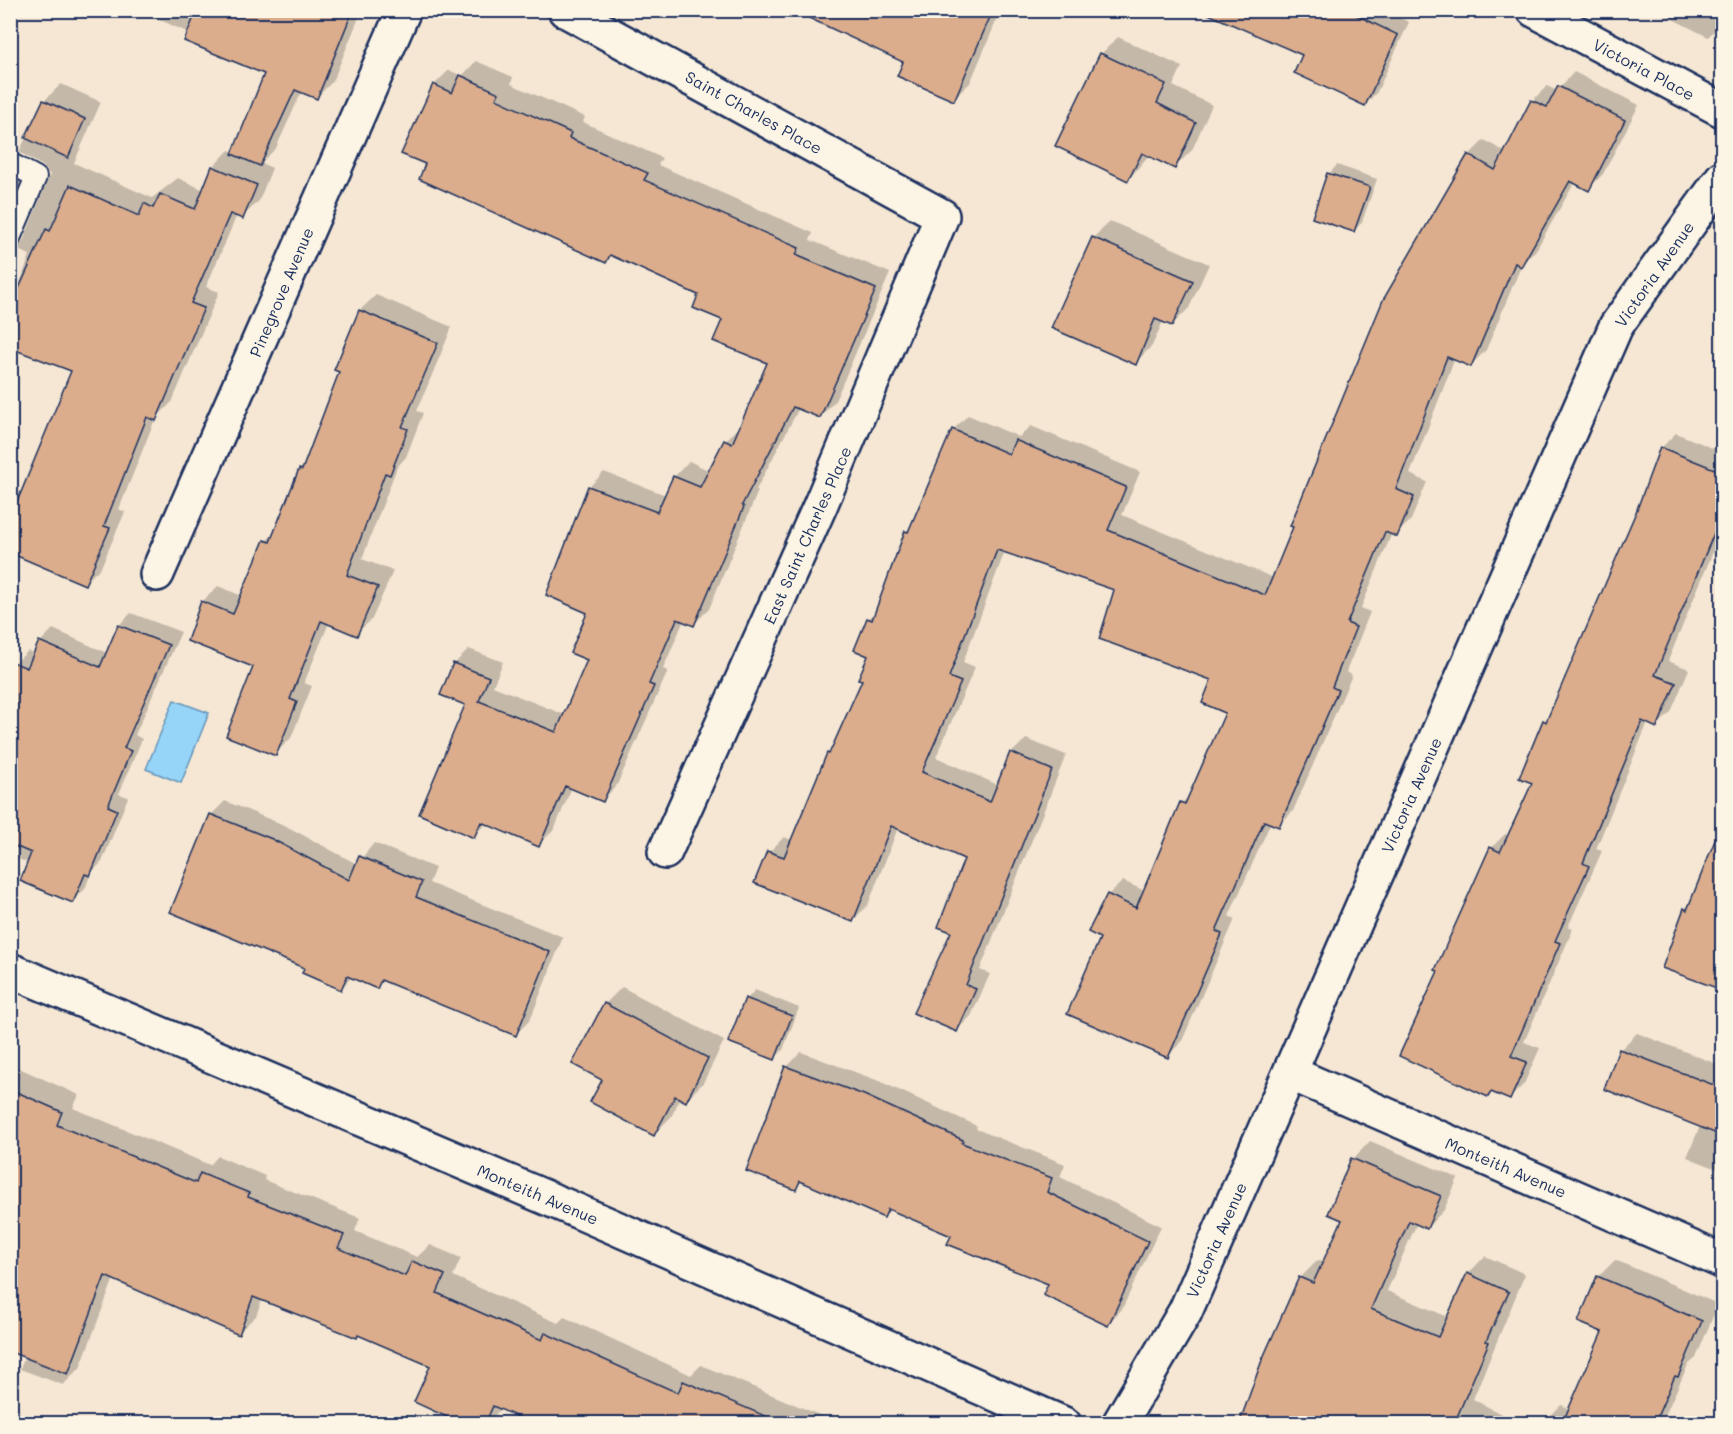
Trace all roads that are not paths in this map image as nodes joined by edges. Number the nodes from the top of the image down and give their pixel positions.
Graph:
1 (404, 10) edge
2 (565, 10) edge
3 (1534, 10) edge
4 (1722, 110) edge
5 (10, 163) edge
6 (1722, 178) edge
7 (942, 216) joint
8 (10, 238) edge
9 (157, 574) dead end
10 (665, 852) dead end
11 (10, 970) edge
12 (1290, 1073) junction
13 (1722, 1261) edge
14 (1064, 1424) edge
15 (1119, 1424) edge

1 - 9 street, Pinegrove Avenue
2 - 7 street, Saint Charles Place
3 - 4 street, Victoria Place
5 - 8 lane
6 - 12 street, Victoria Avenue
7 - 10 street, East Saint Charles Place
11 - 14 street, Monteith Avenue
12 - 13 street, Monteith Avenue
12 - 15 street, Victoria Avenue

